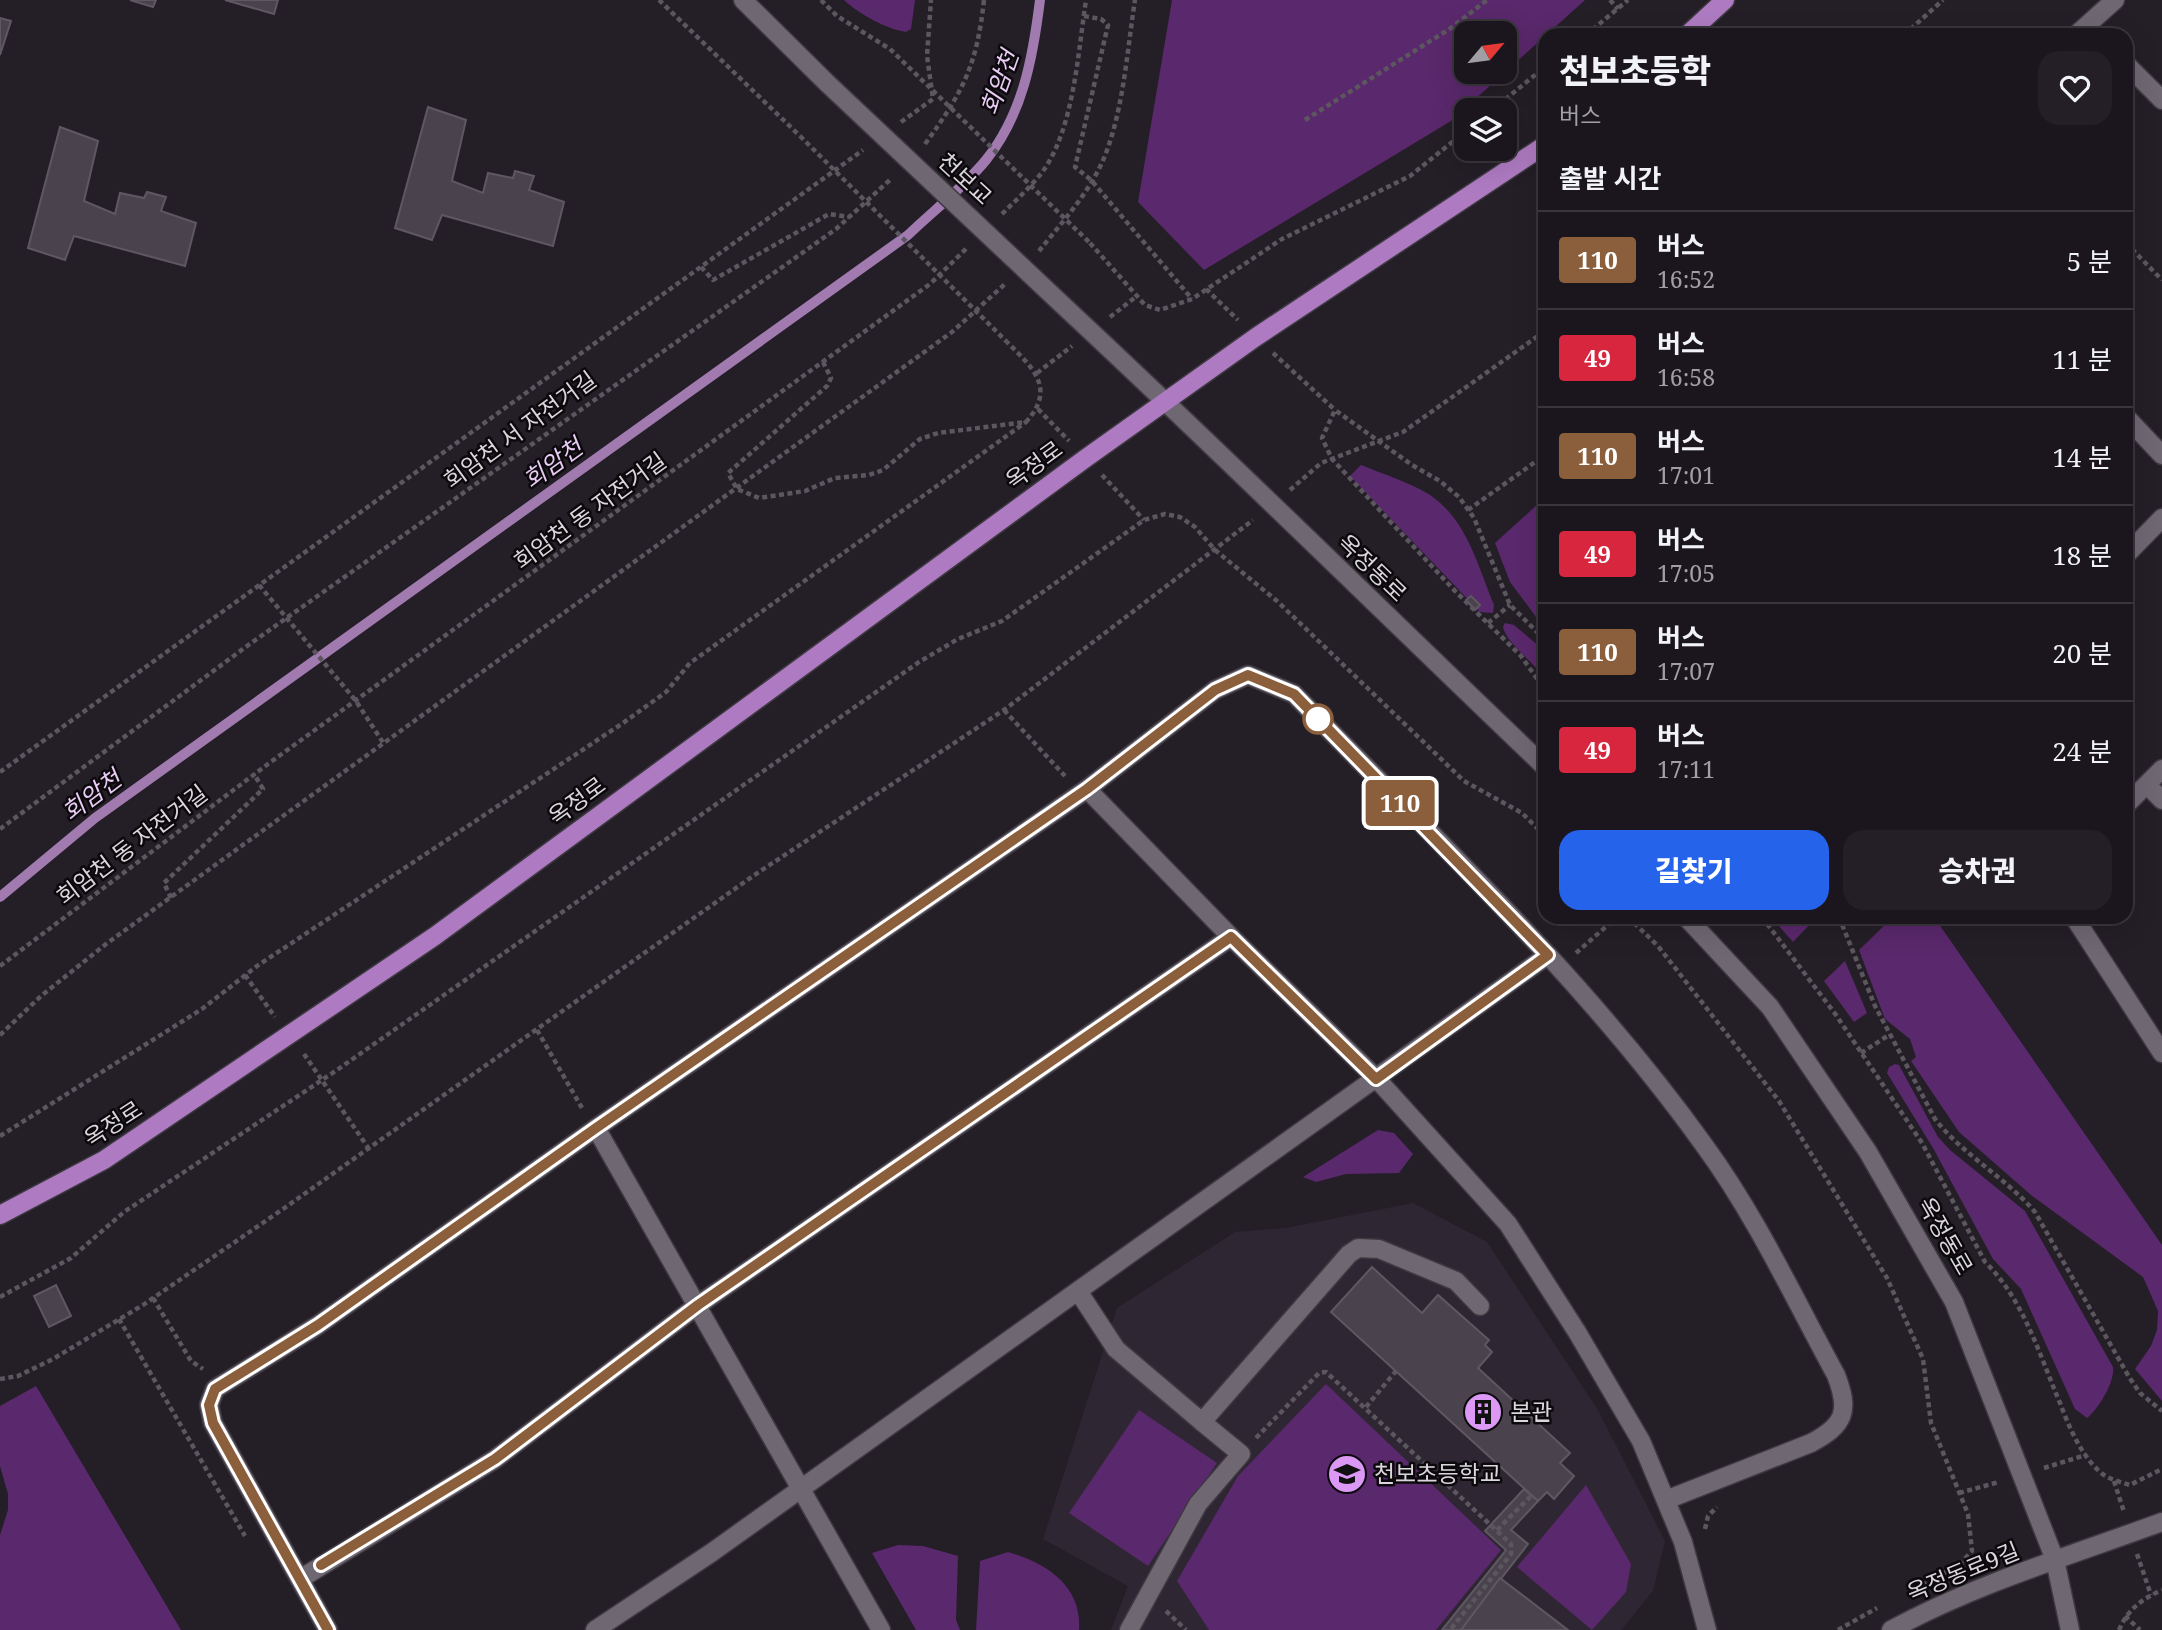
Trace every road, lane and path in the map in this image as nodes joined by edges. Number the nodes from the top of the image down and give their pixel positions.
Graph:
1 (659, 0) edge
2 (743, 0) edge
3 (821, 0) edge
4 (931, 0) edge
5 (984, 0) edge
6 (1086, 0) edge
7 (1135, 0) edge
8 (1487, 0) edge
9 (1610, 0) edge
10 (1629, 0) edge
11 (1725, 0) edge
12 (1943, 0) edge
13 (2115, 0) edge
14 (1618, 9) junction
15 (1084, 16) junction
16 (1912, 27) edge
17 (1595, 28) edge
18 (1695, 28) edge
19 (2090, 28) edge
20 (2133, 71) edge
21 (1538, 74) edge
22 (1507, 98) edge
23 (2162, 100) edge
24 (1305, 120) dead end
25 (900, 123) dead end
26 (1454, 141) edge
27 (867, 147) dead end
28 (1538, 150) edge
29 (920, 152) dead end
30 (900, 170) dead end
31 (1091, 180) junction
32 (1000, 216) dead end
33 (850, 217) junction
34 (970, 245) dead end
35 (2133, 250) edge
36 (1033, 259) dead end
37 (701, 267) junction
38 (1013, 277) dead end
39 (2162, 279) edge
40 (1192, 299) junction
41 (1538, 336) edge
42 (823, 362) junction
43 (1167, 401) junction
44 (1027, 422) junction
45 (2133, 424) edge
46 (1379, 441) junction
47 (2162, 455) edge
48 (1332, 459) junction
49 (1538, 460) edge
50 (737, 489) junction
51 (1271, 506) junction
52 (1468, 510) junction
53 (2162, 518) edge
54 (2133, 548) edge
55 (1215, 550) junction
56 (259, 585) junction
57 (1510, 605) junction
58 (289, 617) junction
59 (1488, 624) junction
60 (1538, 633) edge
61 (1538, 678) edge
62 (356, 701) junction
63 (1004, 710) junction
64 (384, 744) junction
65 (1538, 760) edge
66 (2162, 769) edge
67 (0, 772) edge
68 (254, 774) junction
69 (1070, 781) dead end
70 (2147, 785) junction
71 (1087, 789) junction
72 (2133, 798) edge
73 (2162, 800) edge
74 (0, 829) edge
75 (1538, 829) edge
76 (171, 898) junction
77 (1609, 924) edge
78 (1636, 924) edge
79 (1693, 924) edge
80 (1767, 924) edge
81 (1842, 924) edge
82 (2079, 924) edge
83 (1231, 937) junction
84 (1575, 954) dead end
85 (1548, 955) junction
86 (0, 966) edge
87 (537, 1030) junction
88 (0, 1035) edge
89 (1889, 1035) junction
90 (1861, 1053) junction
91 (2162, 1053) edge
92 (323, 1079) junction
93 (1376, 1079) junction
94 (592, 1123) junction
95 (0, 1136) edge
96 (369, 1149) junction
97 (0, 1215) edge
98 (1078, 1291) junction
99 (0, 1297) edge
100 (153, 1298) junction
101 (698, 1305) junction
102 (1480, 1306) dead end
103 (119, 1319) junction
104 (209, 1371) dead end
105 (1396, 1371) dead end
106 (0, 1379) edge
107 (1366, 1407) junction
108 (2162, 1411) edge
109 (1202, 1422) junction
110 (1241, 1454) junction
111 (2162, 1469) edge
112 (802, 1488) junction
113 (1532, 1496) dead end
114 (1666, 1500) junction
115 (2162, 1522) edge
116 (1497, 1530) junction
117 (251, 1546) dead end
118 (2055, 1560) junction
119 (300, 1579) junction
120 (1911, 1590) dead end
121 (2162, 1590) edge
122 (1887, 1602) dead end
123 (2125, 1616) junction
124 (603, 1628) edge
125 (328, 1630) edge
126 (881, 1630) edge
127 (1129, 1630) edge
128 (1450, 1630) edge
129 (1707, 1630) edge
130 (1839, 1630) edge
131 (1891, 1630) edge
132 (2070, 1630) edge
133 (2119, 1630) edge
134 (2140, 1630) edge

1 - 44 path, bridge
2 - 43 street, 천보교, bridge
3 - 40 path, bridge
4 - 25 path
5 - 29 path
6 - 15 path
7 - 31 path
8 - 24 path
9 - 14 path
10 - 14 path
11 - 18 main road
12 - 16 path
13 - 19 street
14 - 17 path
15 - 31 path
15 - 32 path
20 - 23 street
21 - 22 path
26 - 40 path
27 - 37 path
28 - 43 main road, 옥정로
30 - 33 path, 회암천 서 자전거길
31 - 36 path
31 - 40 path
33 - 37 path
33 - 58 path, 회암천 서 자전거길
34 - 42 path, 회암천 동 자전거길
35 - 39 path
37 - 56 path
38 - 50 path
41 - 46 path
42 - 50 path
42 - 62 path, 회암천 동 자전거길
43 - 51 street, 옥정동로
43 - 97 main road, 옥정로
44 - 50 path
44 - 95 path
45 - 47 street
46 - 48 path
46 - 48 path
46 - 52 path
48 - 51 path
48 - 59 path
49 - 52 path
50 - 64 path
51 - 55 path
51 - 65 street, 옥정동로
52 - 57 path
53 - 54 street
55 - 63 path
55 - 75 path
55 - 92 path
56 - 58 path
56 - 67 path
57 - 59 path
57 - 60 path
58 - 62 path
58 - 74 path, 회암천 서 자전거길
59 - 61 path
62 - 64 path
62 - 68 path, 회암천 동 자전거길
63 - 69 path
63 - 87 path
64 - 76 path
66 - 70 street
68 - 76 path
68 - 86 path, 회암천 동 자전거길
70 - 72 street
70 - 73 street
71 - 83 street
71 - 85 street
71 - 94 street
76 - 88 path
77 - 84 path
78 - 120 path
79 - 118 street, 옥정동로
80 - 90 path
81 - 89 path
82 - 91 street
83 - 93 street
83 - 101 street
85 - 93 street
85 - 114 street
87 - 94 path
87 - 96 path
89 - 90 path
89 - 108 path
90 - 111 path
92 - 96 path
92 - 99 path
93 - 98 street
93 - 114 street
94 - 101 street
94 - 119 street
96 - 100 path
98 - 109 street
98 - 112 street
100 - 103 path
100 - 104 path
101 - 112 street
101 - 119 street
102 - 109 street
103 - 106 path
103 - 117 path
105 - 107 path
107 - 110 path
107 - 116 path
109 - 110 street
110 - 127 street
112 - 124 street
112 - 126 street
113 - 116 path
114 - 129 street
115 - 118 street, 옥정동로9길
116 - 128 path
118 - 131 street, 옥정동로9길
118 - 132 street, 옥정동로
119 - 125 street
121 - 123 path
122 - 130 path
123 - 133 path
123 - 134 path

